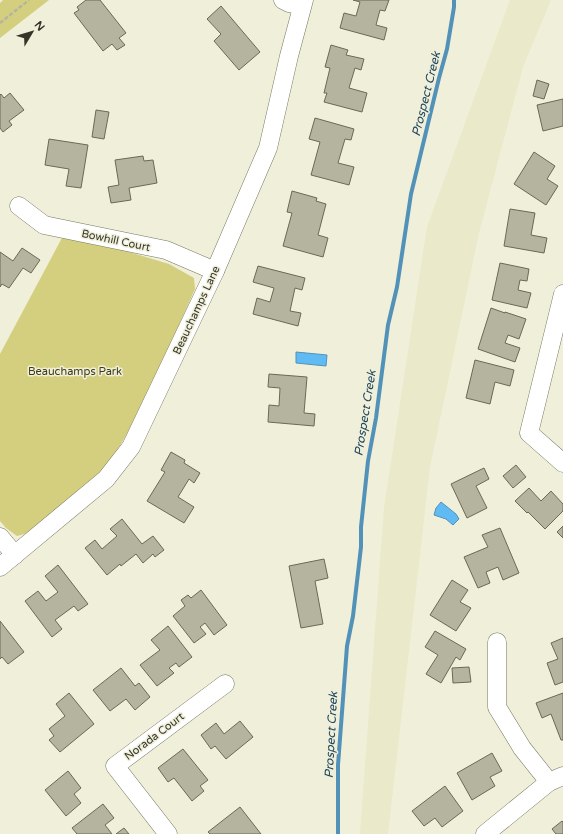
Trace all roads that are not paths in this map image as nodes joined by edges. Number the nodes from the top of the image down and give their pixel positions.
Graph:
1 (283, 0) edge
2 (303, 3) edge
3 (19, 206) dead end
4 (215, 272) junction
5 (563, 294) edge
6 (563, 463) edge
7 (0, 537) edge
8 (15, 555) junction
9 (0, 567) edge
10 (496, 642) dead end
11 (225, 684) dead end
12 (556, 779) edge
13 (168, 834) edge
14 (486, 834) edge

1 - 2 street
2 - 4 street, Beauchamps Lane
3 - 4 street, Bowhill Court
4 - 8 street, Beauchamps Lane
5 - 6 street
7 - 8 street
8 - 9 street, Beauchamps Lane
10 - 12 street
11 - 13 street, Norada Court
12 - 14 street

